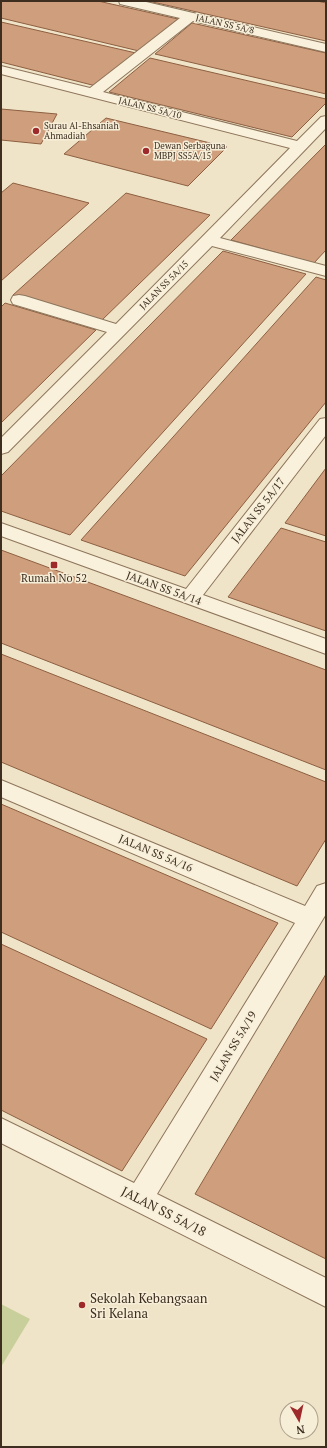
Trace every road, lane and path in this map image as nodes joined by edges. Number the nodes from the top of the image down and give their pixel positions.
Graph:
1 (124, 1) edge
2 (191, 16) junction
3 (326, 48) edge
4 (1, 70) edge
5 (92, 93) junction
6 (326, 120) edge
7 (300, 146) junction
8 (209, 240) junction
9 (326, 271) edge
10 (19, 300) dead end
11 (119, 330) junction
12 (326, 424) edge
13 (320, 440) edge
14 (1, 448) edge
15 (1, 529) edge
16 (190, 597) junction
17 (326, 647) edge
18 (1, 788) edge
19 (326, 893) edge
20 (310, 919) junction
21 (1, 1130) edge
22 (140, 1198) junction
23 (324, 1288) edge

1 - 2 street, JALAN SS 5A/8
2 - 3 street, JALAN SS 5A/8
2 - 5 street
4 - 5 street, JALAN SS 5A/10
5 - 7 street, JALAN SS 5A/10
6 - 7 street, JALAN SS 5A/15
7 - 8 street, JALAN SS 5A/15
8 - 9 street
8 - 11 street, JALAN SS 5A/15
10 - 11 street
11 - 14 street, JALAN SS 5A/15
12 - 13 street, JALAN SS 5A/17
13 - 16 street, JALAN SS 5A/17
15 - 16 street, JALAN SS 5A/14
16 - 17 street, JALAN SS 5A/14
18 - 20 street, JALAN SS 5A/16
19 - 20 street, JALAN SS 5A/19
20 - 22 street, JALAN SS 5A/19
21 - 22 street, JALAN SS 5A/18
22 - 23 street, JALAN SS 5A/18

